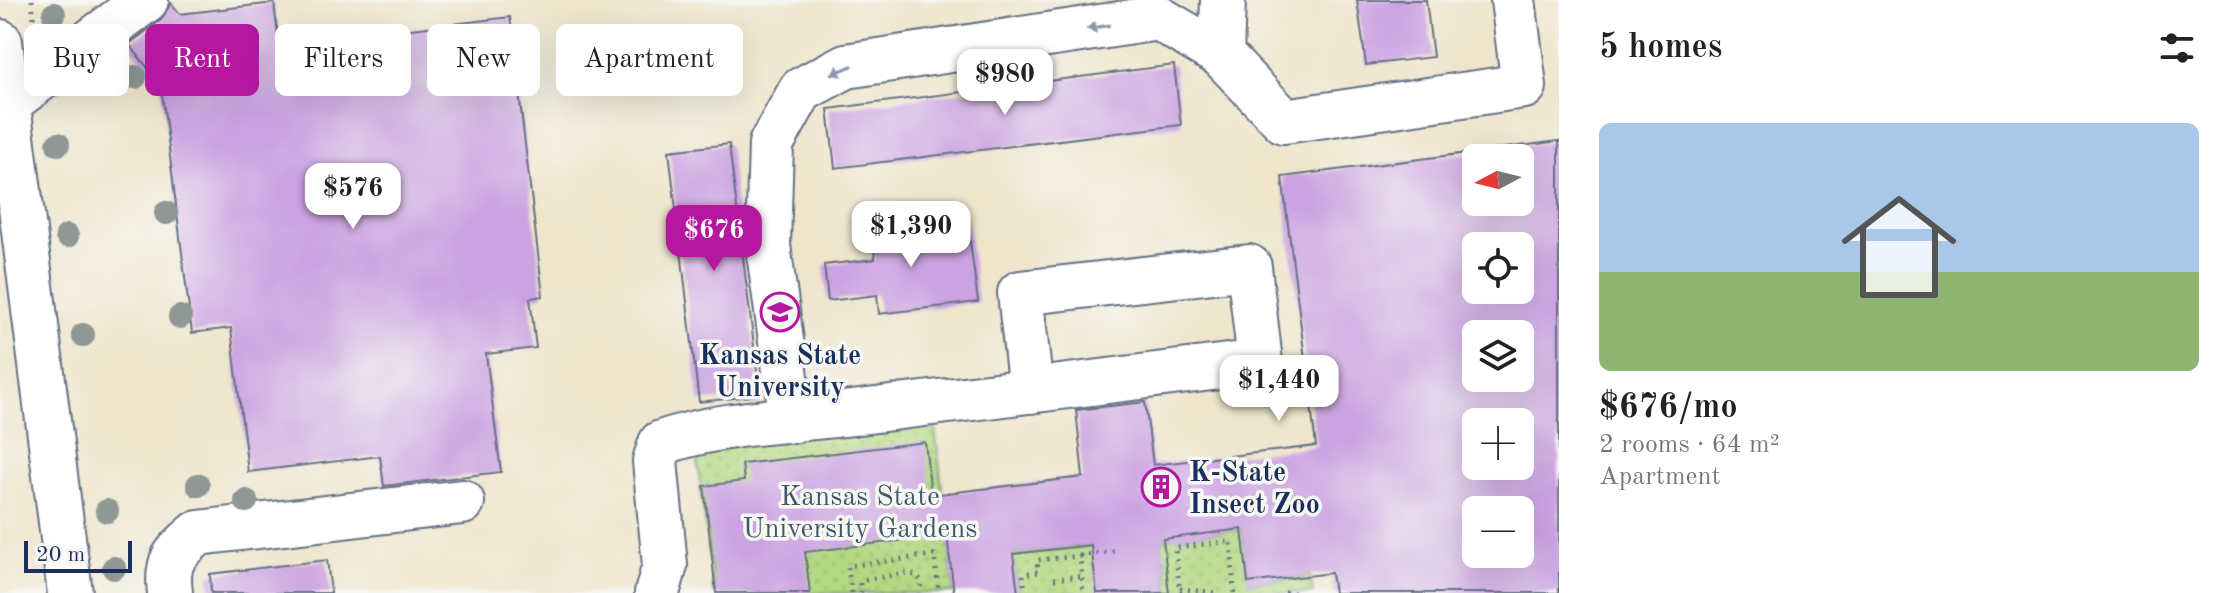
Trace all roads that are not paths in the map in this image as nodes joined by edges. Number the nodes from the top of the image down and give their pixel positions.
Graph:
1 (146, 0) edge
2 (1223, 0) edge
3 (1513, 0) edge
4 (0, 42) edge
5 (1221, 55) junction
6 (1542, 84) edge
7 (8, 103) junction
8 (1031, 391) junction
9 (792, 421) junction
10 (462, 502) dead end
11 (70, 593) edge
12 (170, 593) edge
13 (657, 593) edge

1 - 7 street
2 - 5 street
3 - 6 street
4 - 7 street
5 - 6 street
5 -> 9 street
7 - 11 street
8 - 8 street
8 - 9 street
9 - 13 street
10 - 12 street

